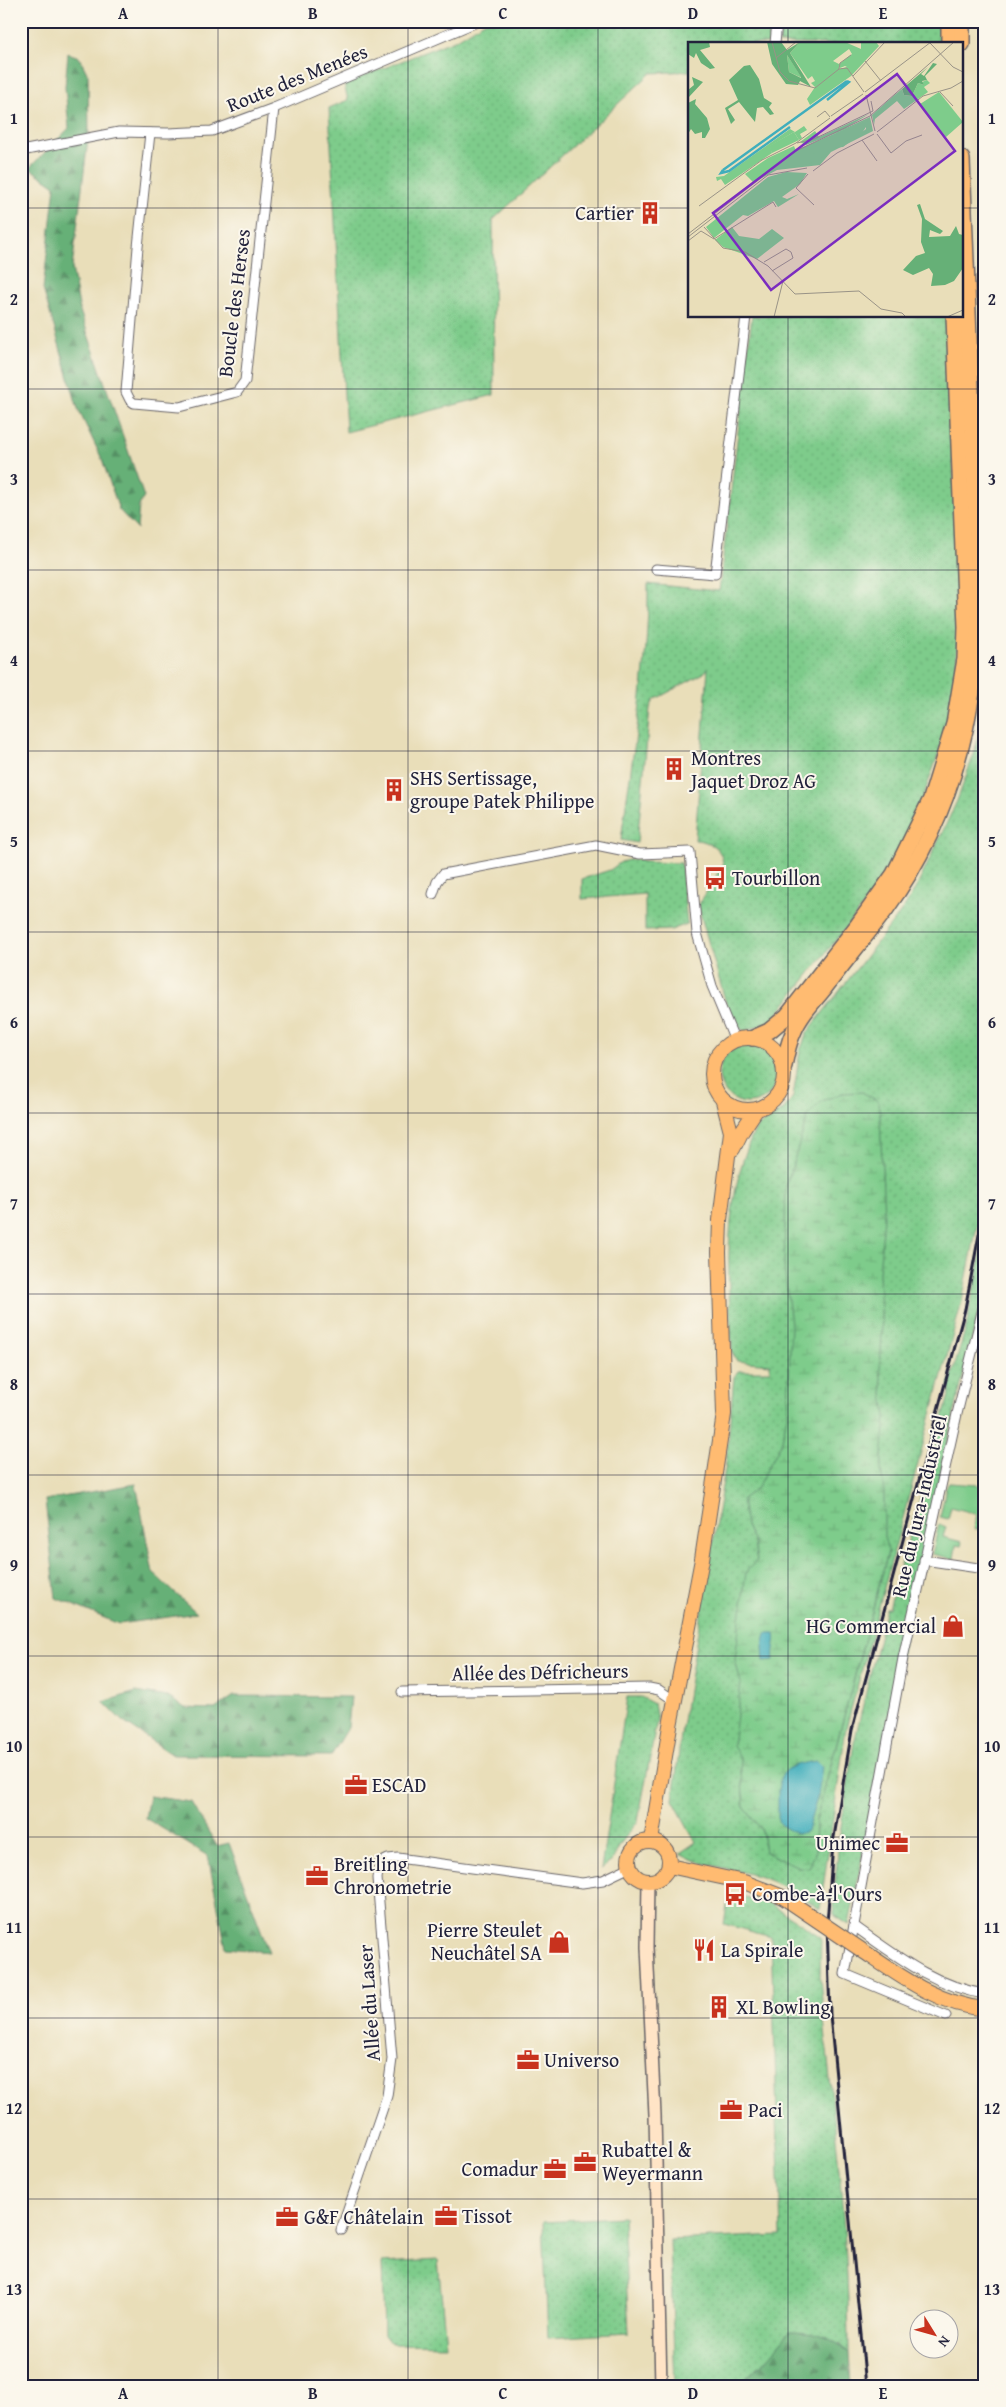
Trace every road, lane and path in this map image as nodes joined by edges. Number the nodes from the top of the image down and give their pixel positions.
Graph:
1 (479, 21) edge
2 (777, 21) edge
3 (949, 21) edge
4 (962, 21) edge
5 (775, 42) edge
6 (949, 42) edge
7 (962, 42) edge
8 (274, 108) junction
9 (150, 133) junction
10 (21, 151) edge
11 (964, 210) edge
12 (746, 318) edge
13 (954, 318) edge
14 (656, 570) dead end
15 (433, 894) dead end
16 (753, 1038) junction
17 (735, 1041) junction
18 (784, 1066) junction
19 (723, 1101) junction
20 (756, 1110) junction
21 (730, 1154) junction
22 (985, 1300) edge
23 (924, 1560) junction
24 (985, 1569) edge
25 (402, 1692) dead end
26 (675, 1701) junction
27 (651, 1841) junction
28 (669, 1866) junction
29 (630, 1867) junction
30 (648, 1881) junction
31 (854, 1926) junction
32 (985, 1994) edge
33 (985, 2009) edge
34 (946, 2016) dead end
35 (341, 2230) dead end
36 (662, 2386) edge

1 - 8 street, Route des Menées
2 - 5 street
3 - 6 highway
4 - 7 highway
8 - 9 street, Route des Menées
8 - 9 street, Boucle des Herses
9 - 10 street, Route des Menées
11 - 18 highway
12 - 14 street
13 - 16 highway
15 - 17 street
16 - 17 main road
16 - 18 main road
17 - 19 main road
18 - 20 main road
19 - 20 main road
19 - 21 main road
20 - 21 main road
21 - 26 main road
22 - 23 street, Rue du Jura-Industriel
23 - 24 street
23 - 31 street, Rue du Jura-Industriel
25 - 26 street, Allée des Défricheurs
26 - 27 main road
27 - 28 main road
27 - 29 main road
28 - 30 main road
28 - 33 main road, bridge
29 - 30 main road
29 - 35 street, Allée du Laser
30 - 36 main road
31 - 32 street
31 - 34 street, Rue du Jura-Industriel

